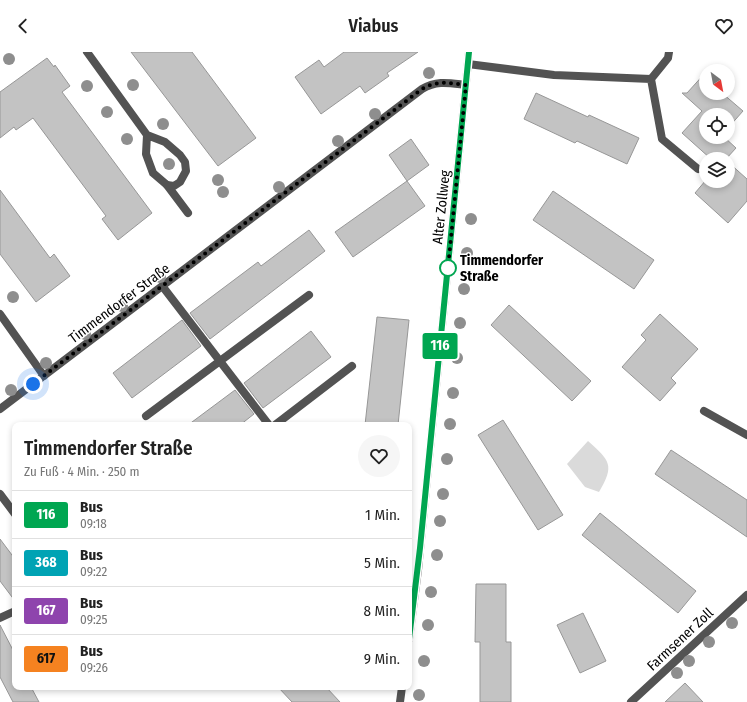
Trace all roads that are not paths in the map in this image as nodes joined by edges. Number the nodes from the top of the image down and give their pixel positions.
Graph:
1 (87, 52) edge
2 (469, 52) edge
3 (669, 52) edge
4 (468, 64) junction
5 (651, 79) junction
6 (466, 85) junction
7 (147, 135) junction
8 (698, 169) dead end
9 (166, 185) junction
10 (188, 213) dead end
11 (163, 286) junction
12 (309, 295) dead end
13 (0, 314) edge
14 (220, 361) junction
15 (352, 366) dead end
16 (44, 376) junction
17 (0, 409) edge
18 (704, 411) dead end
19 (146, 416) dead end
20 (267, 422) edge
21 (279, 422) edge
22 (747, 435) edge
23 (0, 494) edge
24 (12, 510) edge
25 (412, 592) edge
26 (747, 595) edge
27 (12, 612) edge
28 (0, 618) edge
29 (402, 690) edge
30 (400, 702) edge
31 (631, 702) edge

1 - 7 street
2 - 4 street, Alter Zollweg
3 - 5 street
4 - 5 street
4 - 6 street, Alter Zollweg
5 - 8 street
6 - 11 street, Timmendorfer Straße
6 - 25 street, Alter Zollweg
7 - 9 street
7 - 9 street
9 - 10 street
11 - 14 street
11 - 16 street, Timmendorfer Straße
12 - 14 street
13 - 16 street
14 - 19 street
14 - 20 street
15 - 21 street
16 - 17 street, Timmendorfer Straße
18 - 22 street
23 - 24 street
26 - 31 street, Farmsener Zoll
27 - 28 street
29 - 30 street

